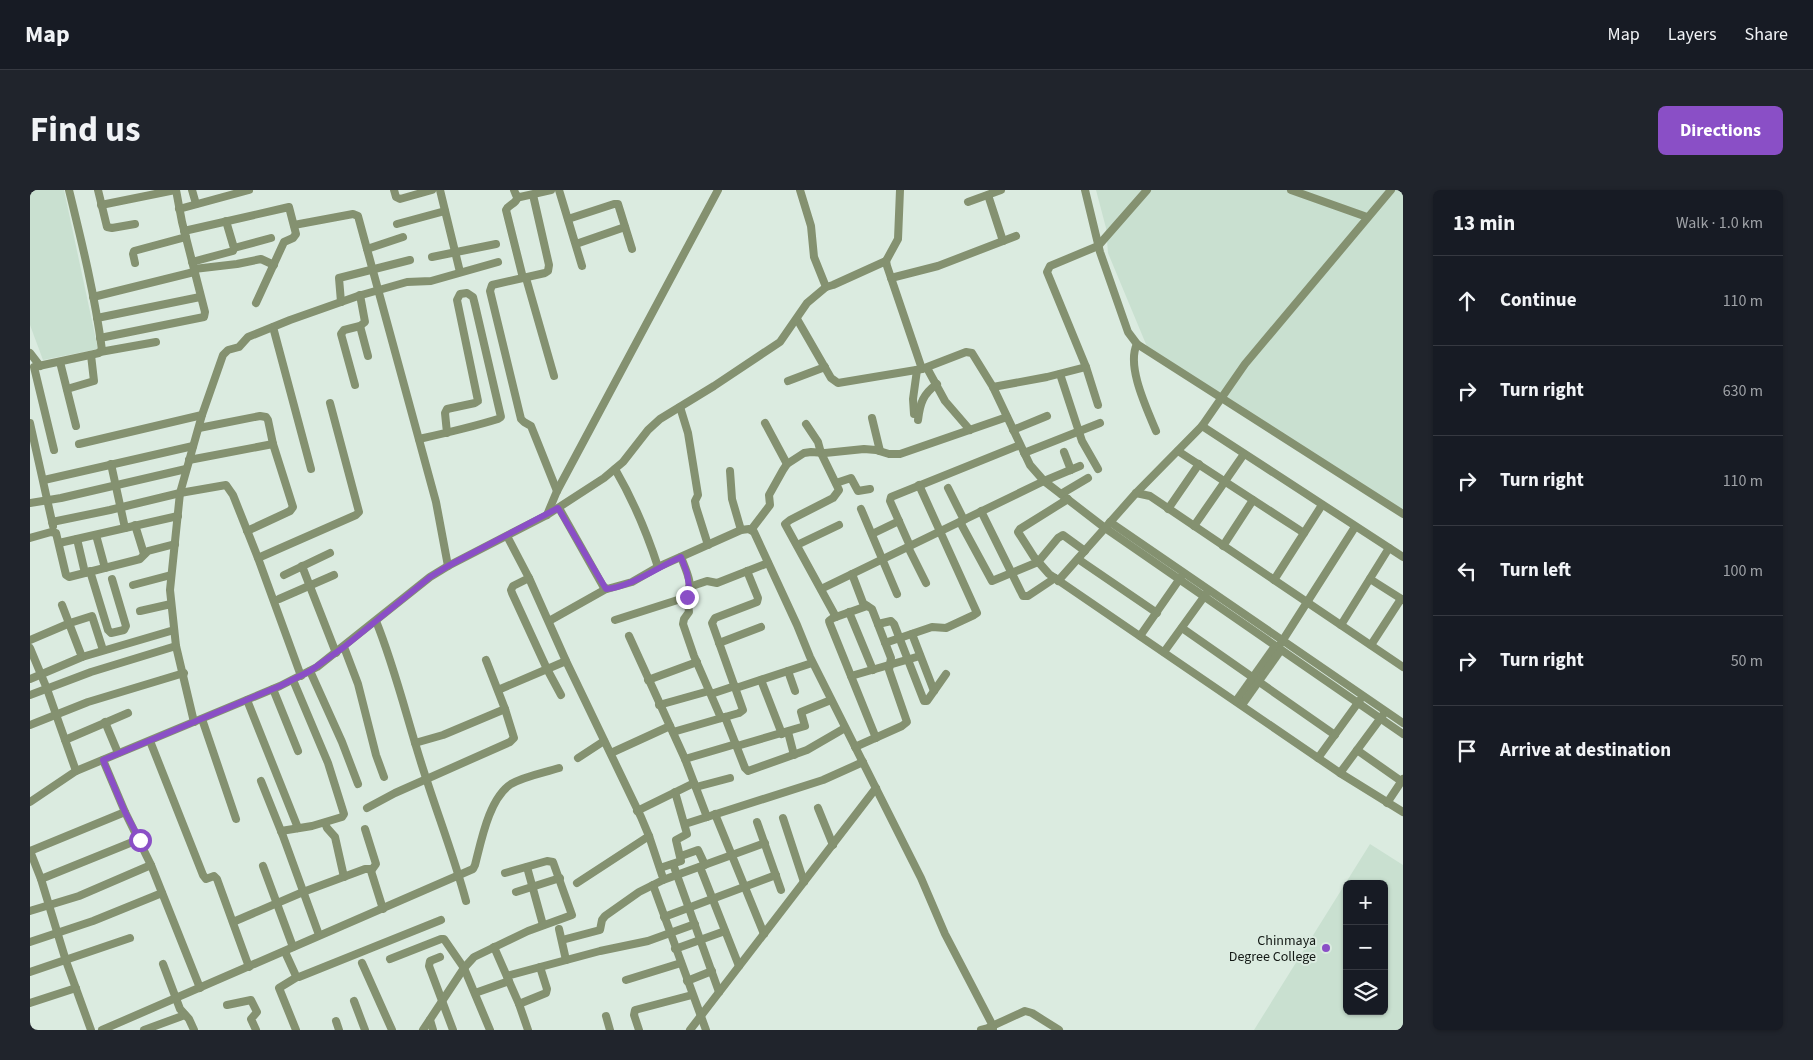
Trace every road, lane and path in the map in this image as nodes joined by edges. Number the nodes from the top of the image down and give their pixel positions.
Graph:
1 (69, 190) edge
2 (98, 190) edge
3 (175, 190) edge
4 (192, 190) edge
5 (249, 190) edge
6 (394, 190) edge
7 (432, 190) edge
8 (440, 190) edge
9 (551, 190) edge
10 (559, 190) edge
11 (718, 190) edge
12 (800, 190) edge
13 (900, 190) edge
14 (1001, 190) edge
15 (1085, 190) edge
16 (1147, 190) edge
17 (1291, 190) edge
18 (1391, 190) edge
19 (516, 193) edge
20 (533, 194) junction
21 (988, 195) junction
22 (968, 202) dead end
23 (196, 204) junction
24 (101, 205) junction
25 (179, 209) junction
26 (445, 211) junction
27 (1367, 217) junction
28 (568, 219) junction
29 (226, 221) junction
30 (135, 224) dead end
31 (397, 224) dead end
32 (294, 225) junction
33 (625, 227) junction
34 (185, 234) junction
35 (1016, 236) dead end
36 (404, 237) dead end
37 (271, 238) dead end
38 (1003, 242) junction
39 (496, 244) dead end
40 (576, 244) junction
41 (1098, 246) junction
42 (234, 248) junction
43 (367, 249) junction
44 (632, 249) dead end
45 (455, 253) junction
46 (432, 257) dead end
47 (410, 260) dead end
48 (886, 261) junction
49 (498, 262) dead end
50 (135, 263) dead end
51 (274, 264) junction
52 (582, 266) dead end
53 (193, 268) junction
54 (373, 269) junction
55 (460, 272) junction
56 (524, 278) junction
57 (891, 278) junction
58 (826, 287) junction
59 (379, 290) junction
60 (360, 296) junction
61 (93, 297) junction
62 (200, 297) junction
63 (341, 302) junction
64 (256, 303) dead end
65 (97, 318) junction
66 (797, 319) junction
67 (360, 326) junction
68 (273, 327) junction
69 (100, 338) junction
70 (156, 342) dead end
71 (1137, 344) junction
72 (100, 352) junction
73 (30, 353) edge
74 (91, 355) junction
75 (368, 356) dead end
76 (60, 362) junction
77 (35, 367) edge
78 (825, 367) junction
79 (1086, 367) junction
80 (922, 369) junction
81 (1060, 374) junction
82 (554, 376) dead end
83 (788, 381) dead end
84 (935, 381) junction
85 (355, 385) dead end
86 (993, 387) junction
87 (67, 390) junction
88 (1221, 398) junction
89 (330, 403) dead end
90 (1098, 405) dead end
91 (680, 407) junction
92 (202, 415) junction
93 (1046, 416) dead end
94 (1007, 417) junction
95 (872, 418) dead end
96 (30, 423) edge
97 (765, 423) dead end
98 (1100, 423) dead end
99 (806, 424) dead end
100 (76, 426) dead end
101 (1202, 426) junction
102 (199, 428) junction
103 (970, 430) junction
104 (1013, 430) junction
105 (1156, 431) dead end
106 (1078, 432) junction
107 (447, 433) junction
108 (419, 439) junction
109 (79, 444) dead end
110 (273, 444) junction
111 (1020, 445) junction
112 (193, 446) junction
113 (54, 450) dead end
114 (1178, 450) junction
115 (880, 451) junction
116 (1064, 452) dead end
117 (821, 453) junction
118 (1024, 453) junction
119 (33, 454) edge
120 (1244, 454) junction
121 (189, 460) junction
122 (111, 464) junction
123 (787, 464) junction
124 (1199, 464) junction
125 (1080, 466) dead end
126 (186, 469) junction
127 (311, 469) dead end
128 (615, 469) junction
129 (1098, 469) dead end
130 (1071, 470) junction
131 (730, 471) dead end
132 (1088, 478) dead end
133 (44, 480) junction
134 (1044, 481) junction
135 (1225, 481) junction
136 (836, 482) junction
137 (115, 484) junction
138 (919, 485) junction
139 (948, 488) dead end
140 (870, 489) dead end
141 (557, 491) junction
142 (180, 493) junction
143 (1136, 493) junction
144 (1061, 494) junction
145 (1068, 499) junction
146 (47, 500) junction
147 (1253, 500) junction
148 (30, 503) edge
149 (1322, 505) junction
150 (121, 508) junction
151 (558, 508) junction
152 (861, 509) dead end
153 (1168, 509) junction
154 (981, 512) junction
155 (1403, 514) edge
156 (547, 515) junction
157 (178, 516) junction
158 (899, 521) junction
159 (962, 521) junction
160 (52, 522) junction
161 (135, 525) junction
162 (840, 525) dead end
163 (1108, 525) junction
164 (1194, 526) junction
165 (1355, 526) junction
166 (125, 528) junction
167 (247, 530) junction
168 (741, 530) junction
169 (751, 530) junction
170 (941, 531) junction
171 (55, 532) junction
172 (1304, 533) junction
173 (872, 534) junction
174 (96, 535) junction
175 (507, 536) junction
176 (30, 538) edge
177 (77, 539) junction
178 (59, 543) junction
179 (175, 544) junction
180 (708, 545) junction
181 (797, 545) junction
182 (909, 546) junction
183 (1223, 546) junction
184 (1389, 548) junction
185 (1085, 551) junction
186 (330, 553) dead end
187 (144, 554) junction
188 (681, 557) junction
189 (1403, 557) edge
190 (258, 558) junction
191 (883, 559) junction
192 (1078, 559) junction
193 (1038, 562) junction
194 (768, 563) junction
195 (302, 566) junction
196 (448, 566) junction
197 (658, 567) junction
198 (105, 568) junction
199 (748, 571) junction
200 (87, 572) junction
201 (852, 574) junction
202 (1012, 574) junction
203 (171, 575) junction
204 (284, 575) dead end
205 (334, 575) dead end
206 (1182, 577) junction
207 (529, 578) junction
208 (112, 579) dead end
209 (1370, 579) junction
210 (1057, 580) junction
211 (1274, 580) junction
212 (926, 583) dead end
213 (133, 585) dead end
214 (309, 586) junction
215 (690, 587) junction
216 (606, 589) junction
217 (821, 589) junction
218 (1206, 593) junction
219 (897, 594) dead end
220 (687, 597) junction
221 (279, 599) dead end
222 (1402, 600) edge
223 (1307, 602) junction
224 (62, 604) dead end
225 (171, 604) junction
226 (867, 606) junction
227 (140, 611) dead end
228 (849, 612) junction
229 (1157, 612) junction
230 (836, 617) junction
231 (615, 620) dead end
232 (376, 621) junction
233 (549, 621) junction
234 (70, 623) junction
235 (878, 624) junction
236 (1341, 625) junction
237 (761, 627) dead end
238 (1182, 628) junction
239 (174, 630) junction
240 (912, 634) junction
241 (629, 636) dead end
242 (1140, 636) junction
243 (899, 638) junction
244 (30, 640) edge
245 (1283, 640) junction
246 (719, 643) junction
247 (885, 643) junction
248 (176, 646) junction
249 (1372, 646) junction
250 (344, 647) junction
251 (30, 648) edge
252 (1278, 648) junction
253 (103, 650) junction
254 (1164, 652) junction
255 (336, 653) junction
256 (920, 656) junction
257 (82, 657) junction
258 (1309, 658) junction
259 (486, 660) dead end
260 (907, 660) junction
261 (566, 661) junction
262 (697, 662) junction
263 (812, 663) junction
264 (890, 665) junction
265 (1304, 666) junction
266 (1403, 667) edge
267 (547, 669) junction
268 (873, 670) junction
269 (310, 671) junction
270 (788, 671) junction
271 (184, 673) junction
272 (41, 674) junction
273 (946, 674) dead end
274 (851, 676) junction
275 (297, 678) junction
276 (30, 679) edge
277 (1256, 679) junction
278 (648, 680) junction
279 (761, 680) junction
280 (735, 687) junction
281 (47, 689) junction
282 (273, 689) junction
283 (498, 690) junction
284 (795, 691) dead end
285 (710, 692) junction
286 (934, 692) junction
287 (30, 695) edge
288 (561, 695) dead end
289 (1363, 696) junction
290 (247, 700) junction
291 (831, 700) junction
292 (1239, 703) junction
293 (1358, 704) junction
294 (659, 705) junction
295 (505, 709) junction
296 (1386, 711) junction
297 (128, 713) dead end
298 (56, 714) junction
299 (723, 718) junction
300 (1380, 719) junction
301 (198, 721) junction
302 (105, 722) junction
303 (1403, 723) edge
304 (30, 725) edge
305 (845, 728) junction
306 (672, 729) junction
307 (785, 733) junction
308 (1403, 734) edge
309 (1335, 735) junction
310 (876, 738) junction
311 (65, 740) junction
312 (150, 741) junction
313 (604, 741) junction
314 (415, 743) junction
315 (736, 745) junction
316 (855, 747) junction
317 (1357, 750) junction
318 (298, 751) dead end
319 (611, 753) junction
320 (118, 754) junction
321 (794, 755) junction
322 (578, 758) dead end
323 (1318, 758) junction
324 (685, 759) junction
325 (103, 760) junction
326 (862, 762) junction
327 (559, 768) dead end
328 (76, 771) junction
329 (1340, 774) junction
330 (384, 777) dead end
331 (730, 778) dead end
332 (426, 780) junction
333 (1402, 780) edge
334 (261, 781) dead end
335 (358, 784) dead end
336 (695, 785) junction
337 (876, 788) junction
338 (675, 792) junction
339 (30, 802) edge
340 (1387, 803) junction
341 (367, 808) dead end
342 (818, 808) dead end
343 (637, 810) junction
344 (125, 812) junction
345 (1403, 812) edge
346 (711, 816) junction
347 (783, 818) dead end
348 (236, 819) dead end
349 (757, 822) dead end
350 (324, 823) junction
351 (685, 824) junction
352 (298, 828) junction
353 (365, 829) dead end
354 (281, 831) junction
355 (649, 836) junction
356 (140, 840) junction
357 (765, 843) junction
358 (833, 845) junction
359 (30, 851) edge
360 (732, 855) junction
361 (681, 856) junction
362 (673, 864) junction
363 (152, 865) junction
364 (263, 866) dead end
365 (702, 866) junction
366 (528, 867) junction
367 (660, 868) junction
368 (372, 869) junction
369 (505, 873) dead end
370 (459, 874) junction
371 (776, 874) junction
372 (677, 876) junction
373 (344, 877) junction
374 (560, 878) junction
375 (41, 880) junction
376 (663, 880) junction
377 (804, 882) junction
378 (577, 883) dead end
379 (654, 884) junction
380 (533, 886) junction
381 (744, 886) junction
382 (781, 890) dead end
383 (304, 892) junction
384 (516, 892) dead end
385 (162, 893) junction
386 (712, 899) junction
387 (466, 901) dead end
388 (276, 904) junction
389 (49, 905) junction
390 (689, 907) junction
391 (383, 909) junction
392 (30, 911) edge
393 (664, 917) junction
394 (441, 920) dead end
395 (233, 922) junction
396 (695, 924) junction
397 (543, 925) junction
398 (559, 929) dead end
399 (725, 931) junction
400 (57, 934) junction
401 (670, 934) junction
402 (764, 934) junction
403 (319, 935) junction
404 (130, 938) dead end
405 (562, 940) junction
406 (700, 940) junction
407 (30, 942) edge
408 (293, 947) junction
409 (494, 947) junction
410 (675, 949) junction
411 (284, 952) junction
412 (440, 957) dead end
413 (390, 960) dead end
414 (566, 960) junction
415 (66, 961) junction
416 (362, 963) dead end
417 (681, 963) junction
418 (163, 964) dead end
419 (739, 966) junction
420 (249, 967) junction
421 (540, 967) junction
422 (464, 968) junction
423 (712, 971) junction
424 (30, 972) edge
425 (297, 977) junction
426 (508, 978) junction
427 (626, 980) dead end
428 (687, 981) junction
429 (76, 988) junction
430 (200, 988) junction
431 (719, 992) junction
432 (475, 993) junction
433 (692, 995) junction
434 (176, 999) junction
435 (354, 1001) dead end
436 (442, 1001) junction
437 (30, 1003) edge
438 (519, 1004) junction
439 (227, 1005) dead end
440 (185, 1015) junction
441 (606, 1016) dead end
442 (701, 1016) junction
443 (430, 1020) junction
444 (336, 1021) dead end
445 (992, 1028) edge
446 (91, 1030) edge
447 (102, 1030) edge
448 (144, 1030) edge
449 (194, 1030) edge
450 (256, 1030) edge
451 (296, 1030) edge
452 (339, 1030) edge
453 (365, 1030) edge
454 (392, 1030) edge
455 (423, 1030) edge
456 (433, 1030) edge
457 (453, 1030) edge
458 (490, 1030) edge
459 (528, 1030) edge
460 (610, 1030) edge
461 (640, 1030) edge
462 (690, 1030) edge
463 (706, 1030) edge
464 (981, 1030) edge
465 (1059, 1030) edge

1 - 61 street
2 - 24 street
3 - 24 street
3 - 25 street
4 - 23 street
5 - 23 street
6 - 7 street
8 - 26 street
9 - 20 street
10 - 28 street
11 - 141 street
12 - 58 street
13 - 48 street
14 - 21 street
15 - 41 street
16 - 41 street
17 - 27 street
18 - 27 street
19 - 20 street
19 - 56 street
20 - 56 street
21 - 22 street
21 - 38 street
23 - 25 street
24 - 30 street
25 - 34 street
26 - 31 street
26 - 45 street
27 - 88 street
28 - 33 street
28 - 40 street
29 - 32 street
29 - 34 street
29 - 42 street
32 - 43 street
32 - 51 street
33 - 40 street
33 - 44 street
34 - 50 street
34 - 53 street
35 - 38 street
36 - 43 street
37 - 42 street
38 - 57 street
39 - 45 street
40 - 52 street
41 - 71 street
41 - 79 street
42 - 53 street
43 - 54 street
45 - 46 street
45 - 55 street
47 - 54 street
48 - 57 street
48 - 58 street
49 - 55 street
51 - 53 street
51 - 64 street
53 - 61 street
53 - 62 street
54 - 59 street
54 - 63 street
55 - 59 street
56 - 82 street
56 - 141 street
57 - 80 street
58 - 66 street
59 - 60 street
59 - 108 street
60 - 63 street
60 - 67 street
61 - 65 street
62 - 65 street
62 - 69 street
63 - 68 street
65 - 69 street
66 - 78 street
66 - 91 street
67 - 75 street
67 - 85 street
68 - 92 street
68 - 127 street
69 - 72 street
70 - 72 street
71 - 88 street
71 - 105 street
72 - 74 street
73 - 77 street
74 - 76 street
74 - 87 street
76 - 77 street
76 - 87 street
77 - 113 street
78 - 80 street
78 - 83 street
79 - 81 street
79 - 90 street
80 - 84 street
80 - 84 street
80 - 86 street
81 - 86 street
81 - 106 street
84 - 103 street
86 - 94 street
87 - 100 street
88 - 101 street
88 - 155 street
89 - 190 street
91 - 128 street
91 - 180 street
92 - 102 street
92 - 109 street
93 - 104 street
94 - 103 street
94 - 104 street
95 - 115 street
96 - 119 street
97 - 123 street
98 - 106 street
99 - 117 street
101 - 114 street
101 - 120 street
102 - 110 street
102 - 112 street
103 - 115 street
104 - 111 street
106 - 118 street
106 - 129 street
107 - 107 street
107 - 108 street
108 - 196 street
110 - 121 street
110 - 167 street
111 - 118 street
111 - 138 street
112 - 121 street
112 - 122 street
114 - 124 street
114 - 143 street
115 - 117 street
116 - 130 street
117 - 123 street
117 - 136 street
118 - 134 street
119 - 133 street
120 - 135 street
120 - 149 street
121 - 126 street
122 - 133 street
122 - 137 street
123 - 169 street
124 - 135 street
124 - 153 street
125 - 130 street
126 - 137 street
126 - 142 street
128 - 151 street
128 - 197 street
130 - 134 street
131 - 168 street
132 - 144 street
133 - 146 street
134 - 144 street
134 - 154 street
135 - 147 street
135 - 164 street
136 - 140 street
136 - 181 street
137 - 146 street
137 - 150 street
138 - 158 street
138 - 170 street
139 - 159 street
141 - 156 street
142 - 150 street
142 - 157 street
142 - 167 street
143 - 153 street
143 - 163 street
144 - 145 street
145 - 163 street
145 - 193 street
146 - 148 street
146 - 160 street
147 - 172 street
147 - 183 street
149 - 165 street
149 - 172 street
150 - 160 street
150 - 166 street
151 - 156 street
151 - 216 street
152 - 173 street
153 - 164 street
154 - 159 street
154 - 202 street
156 - 175 street
157 - 161 street
157 - 179 street
158 - 173 street
158 - 182 street
159 - 170 street
159 - 202 street
160 - 171 street
161 - 166 street
161 - 187 street
162 - 181 street
163 - 185 street
163 - 206 street
164 - 183 street
165 - 184 street
165 - 223 street
166 - 174 street
167 - 190 street
168 - 169 street
168 - 180 street
169 - 194 street
170 - 182 street
170 - 240 street
171 - 176 street
171 - 178 street
172 - 211 street
173 - 191 street
174 - 177 street
174 - 198 street
175 - 196 street
175 - 207 street
177 - 178 street
177 - 200 street
178 - 200 street
179 - 187 street
179 - 203 street
180 - 188 street
181 - 217 street
182 - 191 street
182 - 212 street
183 - 211 street
184 - 189 street
184 - 209 street
185 - 192 street
185 - 193 street
186 - 195 street
187 - 198 street
188 - 197 street
188 - 215 street
190 - 275 street
191 - 201 street
191 - 219 street
192 - 210 street
192 - 229 street
193 - 202 street
193 - 210 street
194 - 199 street
194 - 263 street
195 - 204 street
195 - 214 street
196 - 232 street
197 - 216 street
198 - 200 street
199 - 215 street
199 - 246 street
200 - 208 street
201 - 217 street
201 - 226 street
202 - 210 street
203 - 213 street
203 - 225 street
205 - 214 street
206 - 218 street
206 - 229 street
207 - 233 street
207 - 267 street
209 - 222 street
209 - 236 street
210 - 242 street
211 - 223 street
214 - 221 street
214 - 255 street
215 - 220 street
216 - 233 street
217 - 230 street
218 - 238 street
218 - 245 street
218 - 252 street
220 - 231 street
220 - 262 street
222 - 249 street
223 - 236 street
223 - 245 street
224 - 234 street
225 - 227 street
225 - 239 street
226 - 228 street
226 - 235 street
228 - 230 street
228 - 268 street
229 - 242 street
230 - 274 street
232 - 250 street
232 - 314 street
233 - 261 street
234 - 244 street
234 - 253 street
234 - 257 street
235 - 243 street
235 - 247 street
236 - 249 street
237 - 246 street
238 - 254 street
238 - 277 street
239 - 248 street
239 - 253 street
240 - 243 street
240 - 256 street
241 - 278 street
242 - 254 street
243 - 247 street
243 - 260 street
245 - 252 street
245 - 258 street
246 - 280 street
247 - 264 street
248 - 271 street
248 - 281 street
249 - 266 street
250 - 255 street
250 - 330 street
251 - 272 street
252 - 265 street
252 - 277 street
253 - 257 street
254 - 292 street
255 - 269 street
256 - 260 street
256 - 286 street
257 - 272 street
258 - 265 street
258 - 289 street
259 - 283 street
260 - 264 street
260 - 286 street
261 - 267 street
261 - 313 street
262 - 278 street
262 - 285 street
263 - 270 street
263 - 291 street
264 - 268 street
264 - 310 street
265 - 293 street
267 - 283 street
267 - 288 street
268 - 274 street
269 - 275 street
269 - 335 street
270 - 279 street
270 - 284 street
271 - 298 street
271 - 301 street
272 - 276 street
272 - 281 street
273 - 286 street
274 - 310 street
275 - 282 street
275 - 350 street
277 - 292 street
277 - 309 street
278 - 294 street
279 - 280 street
279 - 307 street
280 - 285 street
280 - 299 street
281 - 287 street
281 - 298 street
282 - 290 street
282 - 318 street
283 - 295 street
285 - 294 street
285 - 299 street
289 - 293 street
289 - 296 street
290 - 301 street
290 - 352 street
291 - 305 street
291 - 307 street
292 - 323 street
293 - 300 street
293 - 309 street
294 - 306 street
295 - 314 street
295 - 332 street
296 - 300 street
296 - 303 street
297 - 302 street
298 - 304 street
298 - 311 street
299 - 306 street
299 - 315 street
300 - 308 street
300 - 317 street
301 - 312 street
301 - 348 street
302 - 311 street
302 - 320 street
305 - 316 street
305 - 321 street
306 - 319 street
306 - 324 street
307 - 315 street
307 - 321 street
309 - 323 street
310 - 316 street
311 - 328 street
312 - 320 street
312 - 395 street
313 - 319 street
313 - 322 street
314 - 332 street
315 - 321 street
315 - 324 street
316 - 326 street
317 - 329 street
317 - 333 street
319 - 343 street
320 - 325 street
323 - 329 street
324 - 336 street
325 - 328 street
325 - 344 street
326 - 337 street
326 - 346 street
327 - 370 street
328 - 339 street
329 - 340 street
331 - 336 street
332 - 341 street
332 - 370 street
333 - 340 street
334 - 354 street
336 - 338 street
336 - 346 street
337 - 358 street
337 - 445 street
338 - 343 street
338 - 351 street
340 - 345 street
342 - 358 street
343 - 355 street
344 - 356 street
344 - 359 street
346 - 351 street
346 - 360 street
347 - 377 street
349 - 357 street
350 - 352 street
350 - 373 street
351 - 361 street
352 - 354 street
353 - 368 street
354 - 383 street
355 - 367 street
355 - 378 street
356 - 363 street
356 - 375 street
357 - 360 street
357 - 371 street
358 - 377 street
359 - 375 street
360 - 365 street
360 - 381 street
361 - 362 street
361 - 365 street
362 - 367 street
362 - 372 street
363 - 385 street
363 - 389 street
364 - 388 street
365 - 372 street
365 - 386 street
366 - 369 street
366 - 374 street
366 - 380 street
367 - 376 street
368 - 373 street
368 - 391 street
370 - 387 street
370 - 391 street
371 - 381 street
371 - 382 street
372 - 376 street
372 - 390 street
373 - 383 street
374 - 380 street
374 - 397 street
375 - 389 street
376 - 379 street
377 - 402 street
379 - 393 street
379 - 405 street
380 - 384 street
380 - 397 street
381 - 386 street
381 - 402 street
383 - 388 street
383 - 403 street
385 - 400 street
385 - 430 street
386 - 390 street
386 - 399 street
388 - 395 street
388 - 408 street
389 - 392 street
389 - 400 street
390 - 393 street
390 - 396 street
391 - 403 street
393 - 401 street
394 - 425 street
395 - 420 street
396 - 401 street
396 - 406 street
397 - 409 street
398 - 405 street
399 - 406 street
399 - 419 street
400 - 407 street
400 - 415 street
401 - 410 street
401 - 414 street
402 - 419 street
403 - 408 street
404 - 415 street
405 - 414 street
406 - 410 street
406 - 423 street
408 - 411 street
409 - 422 street
409 - 426 street
410 - 417 street
411 - 420 street
411 - 425 street
412 - 436 street
413 - 422 street
414 - 421 street
415 - 424 street
415 - 429 street
416 - 454 street
417 - 427 street
417 - 428 street
418 - 434 street
419 - 431 street
420 - 430 street
421 - 426 street
421 - 438 street
422 - 432 street
422 - 436 street
423 - 428 street
423 - 431 street
425 - 451 street
426 - 432 street
426 - 438 street
428 - 433 street
429 - 437 street
429 - 446 street
430 - 434 street
431 - 442 street
432 - 458 street
433 - 442 street
433 - 461 street
434 - 440 street
434 - 447 street
435 - 453 street
436 - 443 street
436 - 457 street
438 - 459 street
439 - 450 street
440 - 448 street
440 - 449 street
441 - 460 street
442 - 462 street
442 - 463 street
443 - 455 street
443 - 456 street
444 - 452 street
445 - 464 street
445 - 465 street

